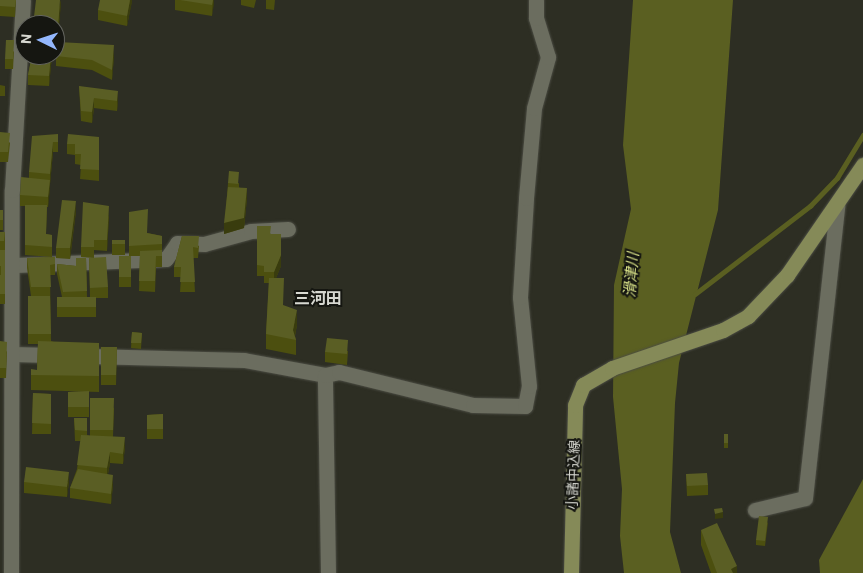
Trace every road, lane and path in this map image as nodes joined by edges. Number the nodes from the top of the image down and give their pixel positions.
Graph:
1 (23, 0) edge
2 (536, 0) edge
3 (0, 90) edge
4 (17, 91) junction
5 (863, 165) edge
6 (6, 189) edge
7 (837, 206) junction
8 (288, 228) dead end
9 (15, 265) junction
10 (12, 354) junction
11 (325, 375) junction
12 (755, 510) dead end
13 (11, 573) edge
14 (328, 573) edge
15 (571, 573) edge

1 - 4 street
2 - 11 street
3 - 4 street
4 - 6 street
5 - 7 main road
6 - 9 street
7 - 12 street
7 - 15 main road, 小諸中込線
8 - 9 street
9 - 10 street
10 - 11 street
10 - 13 street
11 - 14 street

